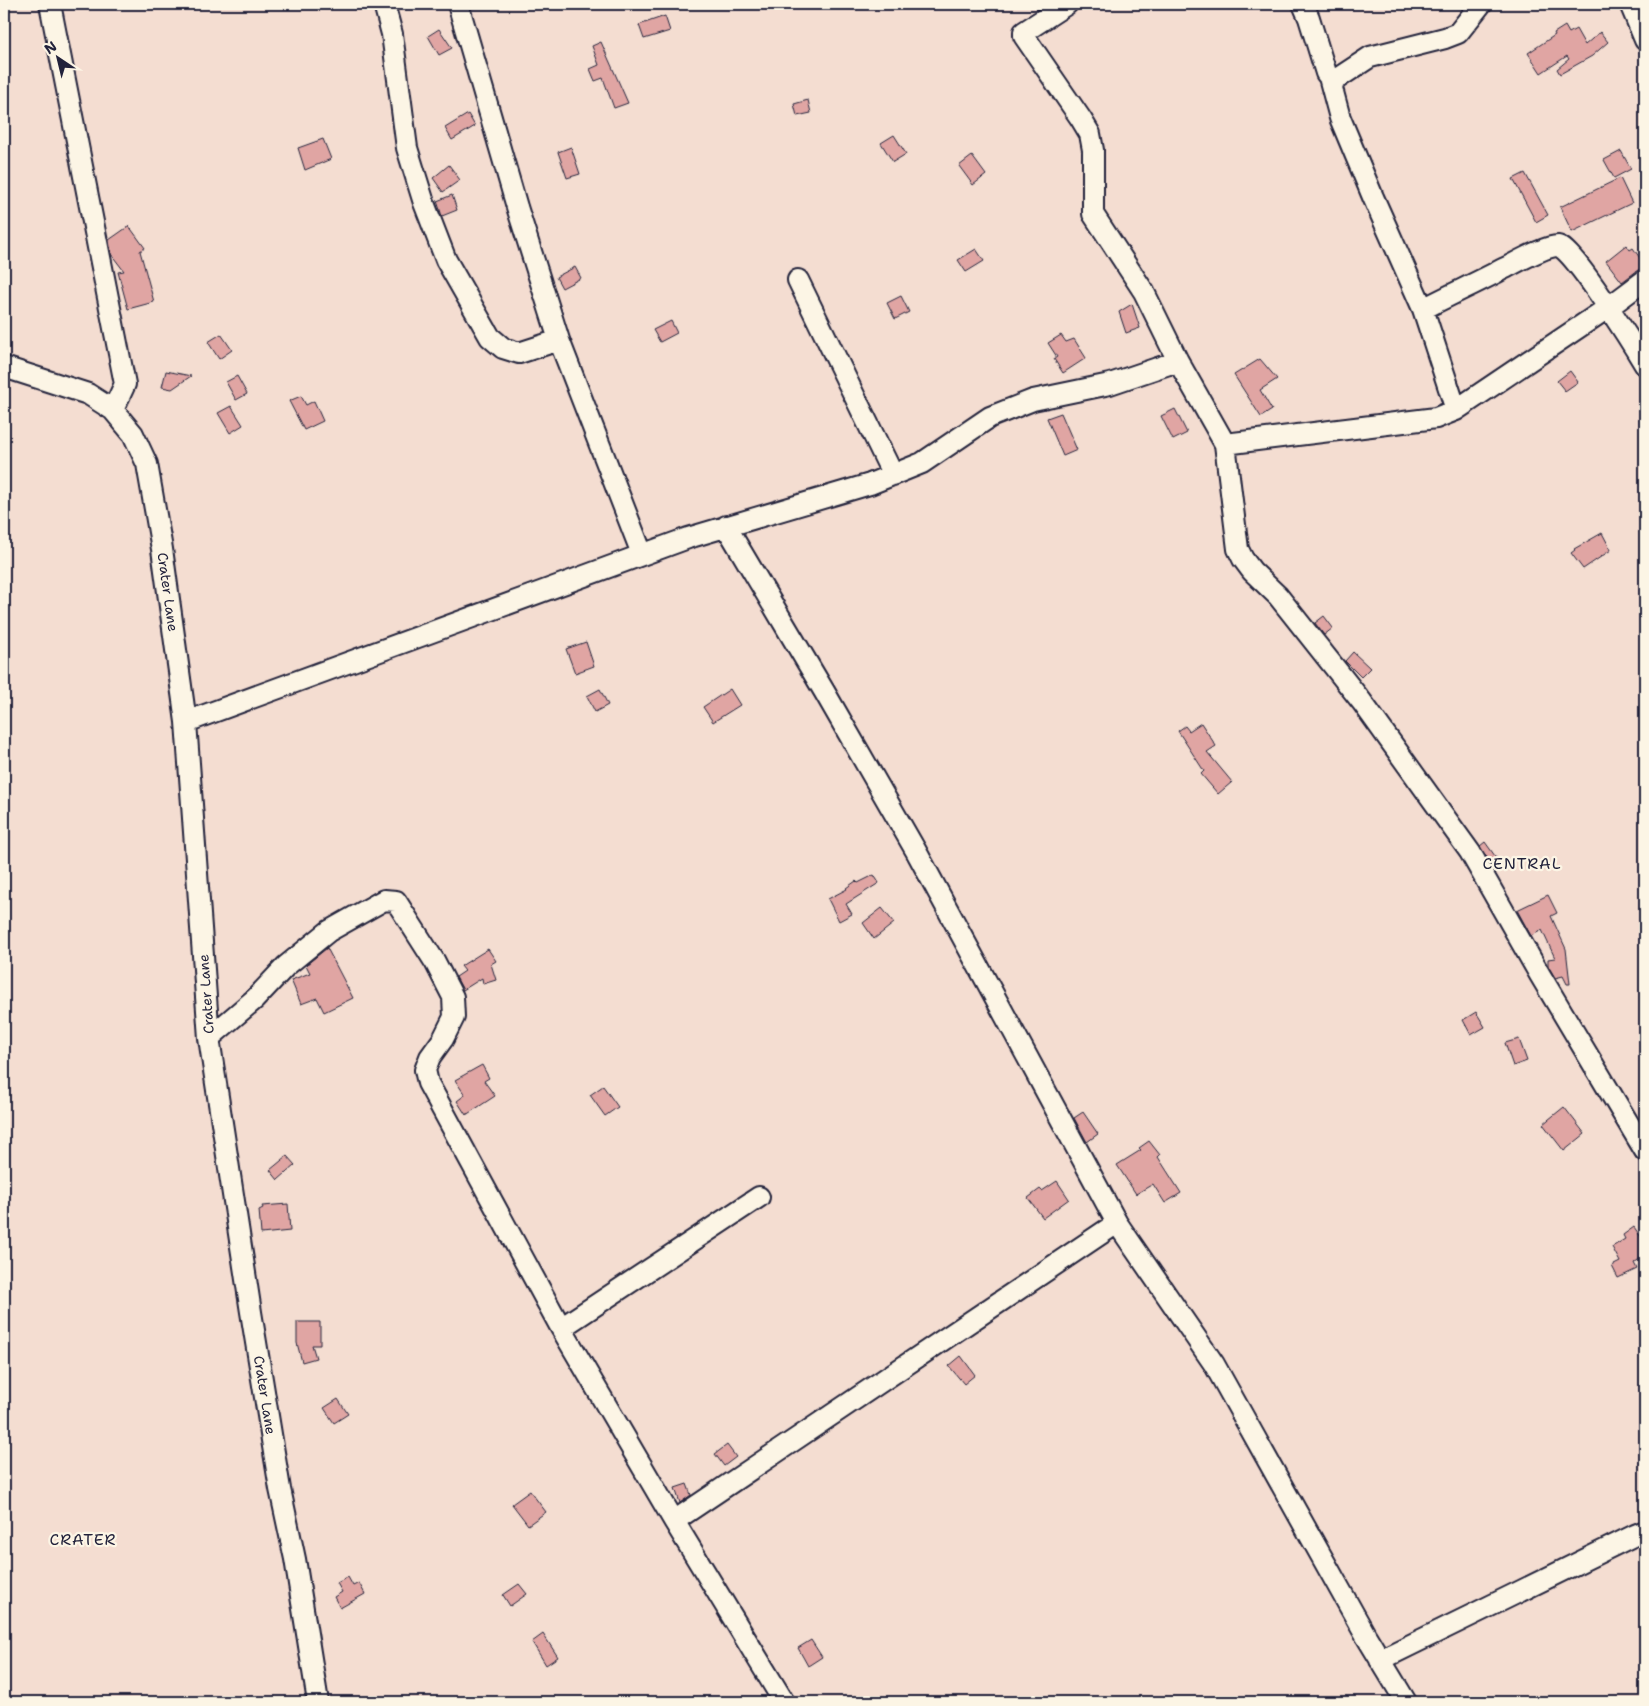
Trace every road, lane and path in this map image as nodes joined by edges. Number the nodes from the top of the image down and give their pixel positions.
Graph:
1 (50, 4) edge
2 (384, 4) edge
3 (458, 4) edge
4 (1067, 4) edge
5 (1303, 4) edge
6 (1480, 4) edge
7 (1630, 4) edge
8 (1645, 40) edge
9 (1329, 77) junction
10 (798, 280) dead end
11 (1645, 280) edge
12 (1609, 307) junction
13 (1423, 309) junction
14 (559, 340) junction
15 (1178, 361) junction
16 (1645, 365) edge
17 (4, 368) edge
18 (113, 410) junction
19 (1456, 410) junction
20 (1225, 444) junction
21 (893, 474) junction
22 (726, 526) junction
23 (642, 554) junction
24 (186, 722) junction
25 (209, 1038) junction
26 (1645, 1151) edge
27 (759, 1197) dead end
28 (1117, 1223) junction
29 (561, 1328) junction
30 (674, 1521) junction
31 (1645, 1531) edge
32 (1380, 1660) junction
33 (318, 1702) edge
34 (784, 1702) edge
35 (1406, 1702) edge

1 - 18 street
2 - 14 street
3 - 14 street
4 - 15 street
5 - 9 street
6 - 9 street
7 - 8 street
9 - 13 street
10 - 21 street
11 - 12 street
12 - 13 street
12 - 16 street
12 - 19 street
13 - 19 street
14 - 23 street
15 - 20 street
15 - 21 street
17 - 18 street, Crater Lane
18 - 24 street, Crater Lane
19 - 20 street
20 - 26 street
21 - 22 street
22 - 23 street
22 - 28 street
23 - 24 street
24 - 25 street, Crater Lane
25 - 29 street
25 - 33 street, Crater Lane
27 - 29 street
28 - 30 street
28 - 32 street
29 - 30 street
30 - 34 street
31 - 32 street
32 - 35 street

